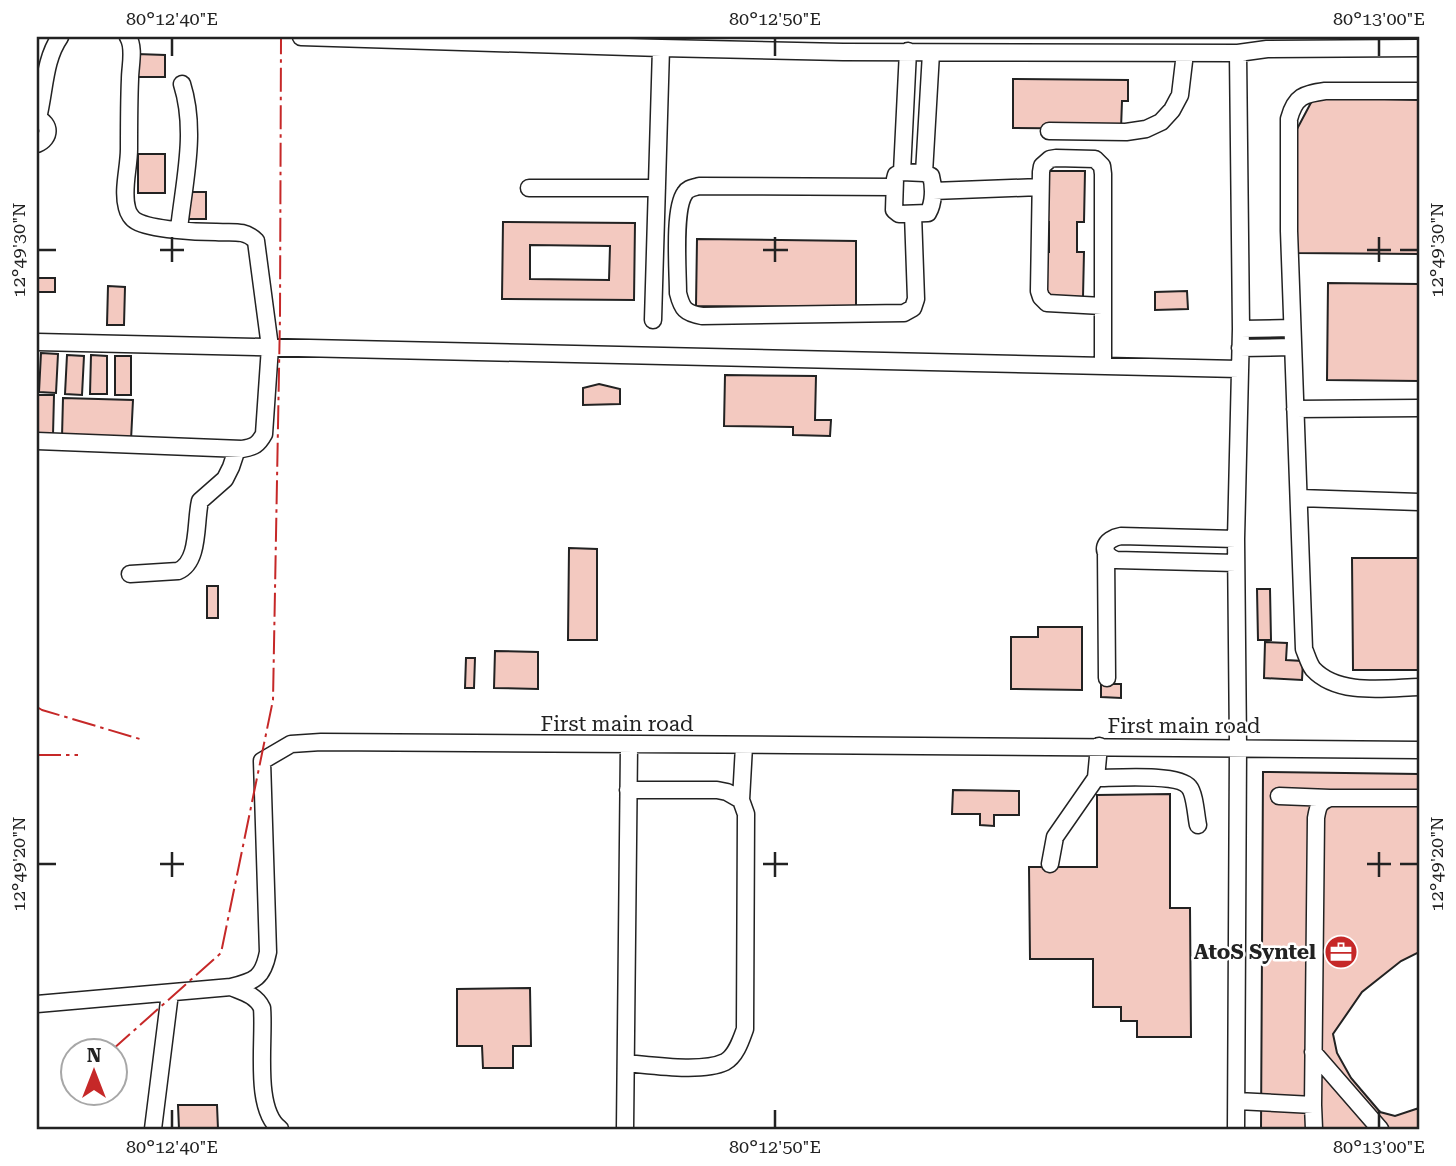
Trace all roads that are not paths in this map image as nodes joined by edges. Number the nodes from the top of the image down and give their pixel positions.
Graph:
1 (61, 37) edge
2 (128, 37) edge
3 (301, 37) edge
4 (1267, 43) edge
5 (843, 45) edge
6 (661, 48) junction
7 (1419, 48) edge
8 (908, 51) junction
9 (931, 52) junction
10 (1185, 53) junction
11 (1238, 53) junction
12 (182, 84) dead end
13 (1419, 91) edge
14 (37, 118) edge
15 (1049, 131) dead end
16 (37, 144) edge
17 (902, 172) junction
18 (924, 173) junction
19 (894, 187) junction
20 (1041, 187) junction
21 (529, 188) dead end
22 (657, 188) junction
23 (933, 191) junction
24 (913, 214) junction
25 (179, 229) junction
26 (1102, 306) junction
27 (653, 320) dead end
28 (1292, 328) junction
29 (1241, 329) junction
30 (37, 342) edge
31 (270, 347) junction
32 (1293, 347) junction
33 (1240, 348) junction
34 (1103, 366) junction
35 (1240, 369) junction
36 (1419, 408) edge
37 (1295, 409) junction
38 (37, 441) edge
39 (237, 449) junction
40 (1299, 498) junction
41 (1419, 502) edge
42 (1236, 539) junction
43 (1106, 551) junction
44 (1236, 563) junction
45 (130, 574) dead end
46 (1107, 678) dead end
47 (1419, 687) edge
48 (1237, 734) junction
49 (629, 746) junction
50 (744, 746) junction
51 (1099, 747) junction
52 (1419, 750) edge
53 (1096, 778) junction
54 (628, 790) junction
55 (1279, 796) dead end
56 (1419, 798) edge
57 (1331, 799) junction
58 (741, 800) junction
59 (1198, 825) dead end
60 (1050, 864) dead end
61 (231, 987) junction
62 (170, 993) junction
63 (37, 1004) edge
64 (1313, 1052) junction
65 (626, 1063) junction
66 (1237, 1101) junction
67 (1313, 1105) junction
68 (153, 1129) edge
69 (280, 1129) edge
70 (625, 1129) edge
71 (1236, 1129) edge
72 (1314, 1129) edge
73 (1380, 1129) edge

1 - 14 street
2 - 25 street
3 - 6 street
4 - 7 street
4 - 11 street
5 - 6 street
5 - 8 street
6 - 22 street
8 - 9 street
8 - 17 street
9 - 10 street
9 - 18 street
10 - 11 street
10 - 15 street
11 - 29 street
12 - 25 street
13 - 28 street
14 - 16 street
17 - 18 street
17 - 19 street
18 - 23 street
19 - 24 street
19 - 24 street
20 - 23 street
20 - 26 street
20 - 26 street
21 - 22 street
22 - 27 street
23 - 24 street
25 - 31 street
26 - 34 street
28 - 29 street
28 - 32 street
29 - 33 street
30 - 31 street
31 - 34 street
31 - 39 street
32 - 33 street
32 - 37 street
33 - 35 street
34 - 35 street
35 - 42 street
36 - 37 street
37 - 40 street
38 - 39 street
39 - 45 street
40 - 41 street
40 - 47 street
42 - 43 street
42 - 44 street
43 - 44 street
43 - 46 street
44 - 48 street
48 - 51 street, First main road
48 - 52 street, First main road
48 - 66 street
49 - 50 street, First main road
49 - 54 street
49 - 61 street, First main road
50 - 51 street, First main road
50 - 58 street
51 - 53 street
53 - 59 street
53 - 60 street
54 - 58 street
54 - 65 street
55 - 57 street
56 - 57 street
57 - 64 street
58 - 65 street
61 - 62 street, First main road
61 - 69 street
62 - 63 street, First main road
62 - 68 street
64 - 67 street
64 - 73 street
65 - 70 street
66 - 67 street
66 - 71 street
67 - 72 street

